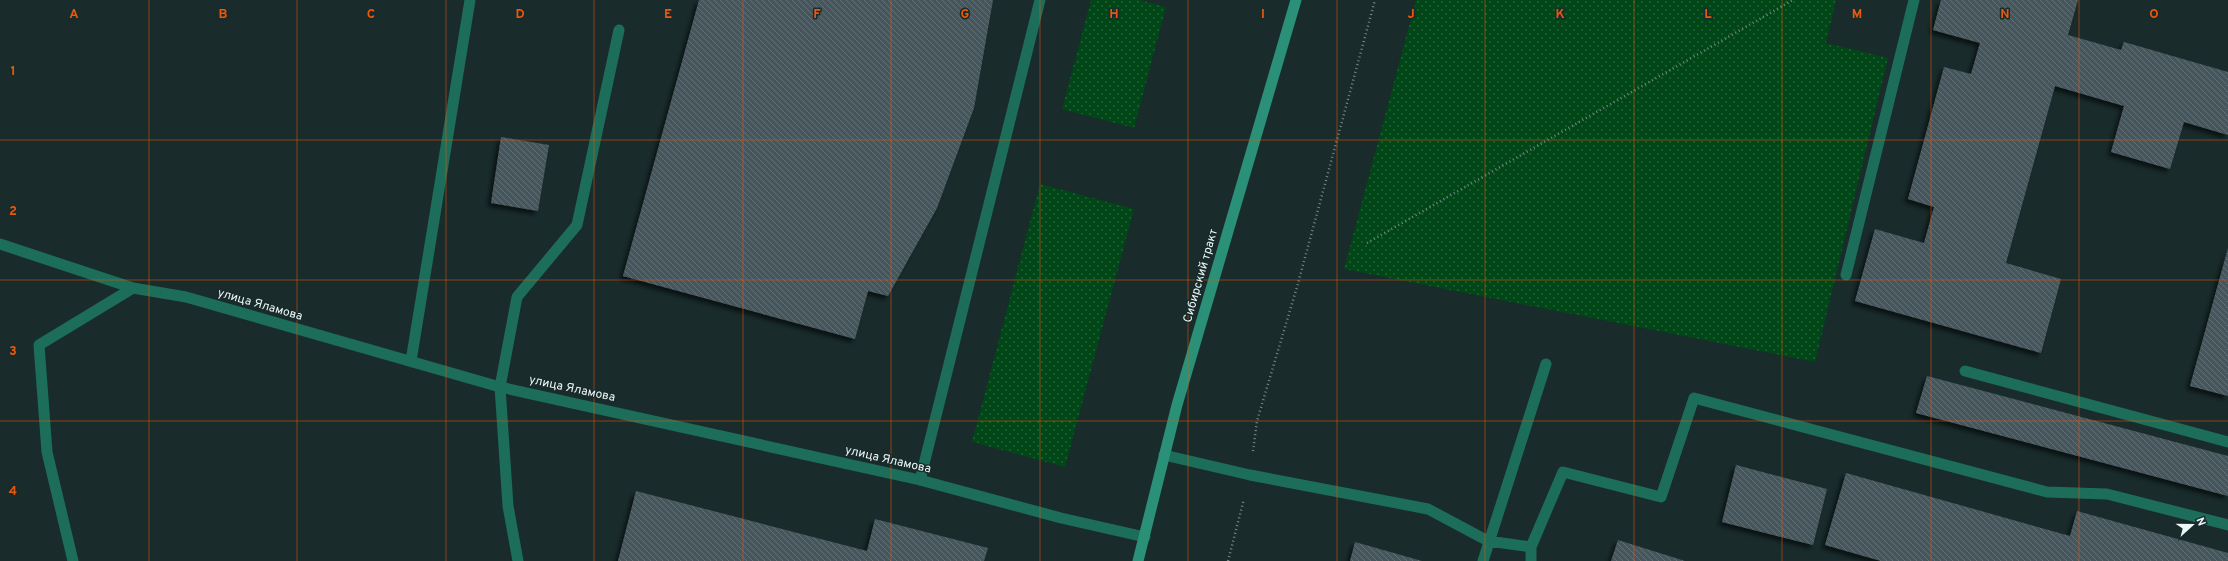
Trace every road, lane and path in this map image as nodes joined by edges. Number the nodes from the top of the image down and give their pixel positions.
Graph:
1 (470, 0) edge
2 (1040, 0) edge
3 (1296, 0) edge
4 (1375, 0) edge
5 (1793, 0) edge
6 (1914, 0) edge
7 (619, 30) dead end
8 (1367, 243) dead end
9 (0, 244) edge
10 (1846, 275) dead end
11 (132, 288) junction
12 (411, 361) junction
13 (1546, 364) dead end
14 (1965, 371) dead end
15 (500, 387) junction
16 (2228, 442) edge
17 (1164, 455) junction
18 (1250, 475) junction
19 (920, 480) junction
20 (2228, 525) edge
21 (1145, 537) junction
22 (1488, 541) junction
23 (1531, 547) junction
24 (73, 561) edge
25 (518, 561) edge
26 (1138, 561) edge
27 (1228, 561) edge
28 (1483, 561) edge
29 (1531, 561) edge

1 - 12 street
2 - 19 street
3 - 17 main road, Сибирский тракт
4 - 18 path
5 - 8 path
6 - 10 street
7 - 15 street
9 - 11 street, улица Яламова
11 - 12 street, улица Яламова
11 - 24 street
12 - 15 street, улица Яламова
13 - 22 street
14 - 16 street
15 - 19 street, улица Яламова
15 - 25 street
17 - 18 street
17 - 21 main road, Сибирский тракт
18 - 22 street
18 - 27 path
19 - 21 street, улица Яламова
20 - 23 street
21 - 26 main road, Сибирский тракт
22 - 23 street
22 - 28 street
23 - 29 street

